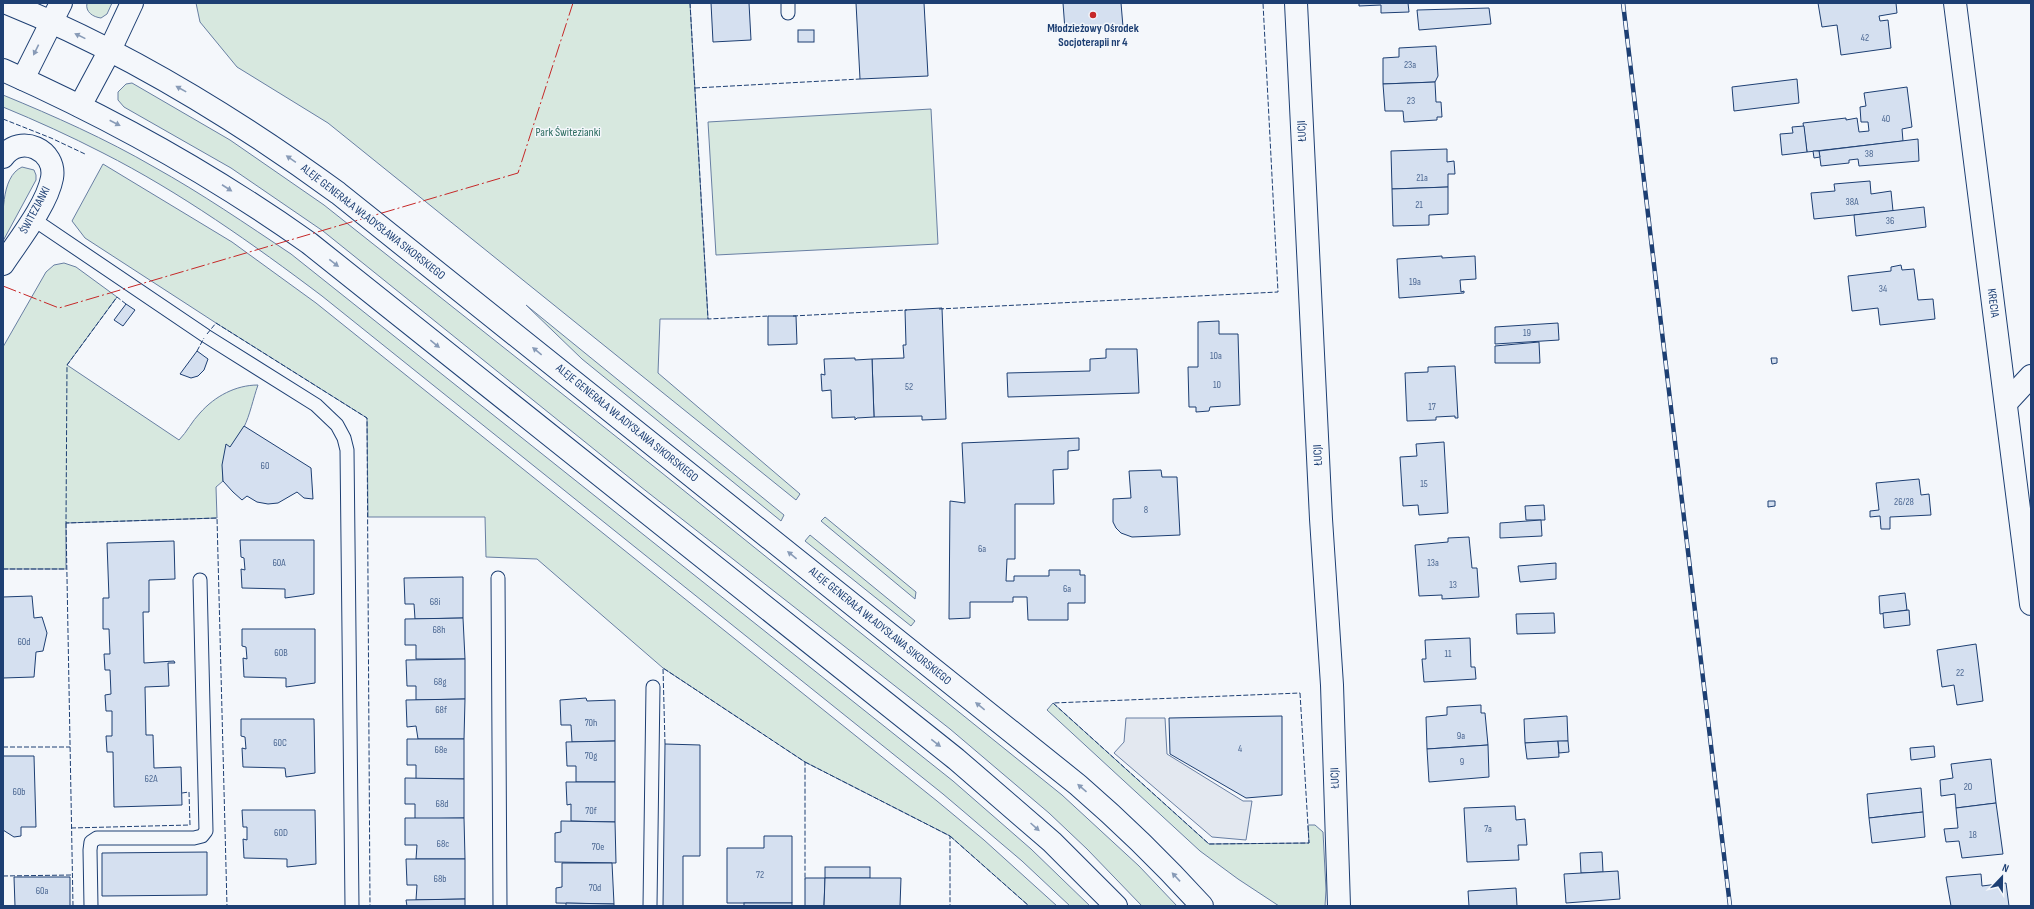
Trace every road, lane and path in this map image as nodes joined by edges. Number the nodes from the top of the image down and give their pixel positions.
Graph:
1 (7, 3) edge
2 (132, 3) edge
3 (1296, 3) edge
4 (1955, 3) edge
5 (55, 12) edge
6 (110, 50) junction
7 (3, 70) edge
8 (23, 79) junction
9 (80, 106) junction
10 (3, 157) edge
11 (33, 219) junction
12 (3, 264) edge
13 (2031, 376) edge
14 (2006, 403) junction
15 (498, 578) dead end
16 (200, 580) dead end
17 (2031, 604) edge
18 (653, 687) dead end
19 (91, 906) edge
20 (352, 906) edge
21 (500, 906) edge
22 (650, 906) edge
23 (1116, 906) edge
24 (1202, 906) edge
25 (1339, 906) edge

1 - 5 main road, ALEJE GENERAŁA WŁADYSŁAWA SIKORSKIEGO
2 - 6 main road
3 - 25 main road, ŁUCJI
4 - 14 main road, KRECIA
6 -> 5 main road, ALEJE GENERAŁA WŁADYSŁAWA SIKORSKIEGO
5 -> 8 main road
6 - 9 main road
24 -> 6 main road, ALEJE GENERAŁA WŁADYSŁAWA SIKORSKIEGO
7 - 8 main road
8 - 9 main road
9 -> 23 main road
10 - 11 main road, ŚWITEZIANKI
11 - 12 main road, ŚWITEZIANKI
11 - 20 lane
13 - 14 main road
14 - 17 main road, KRECIA
15 - 21 lane
16 - 19 lane
18 - 22 lane

